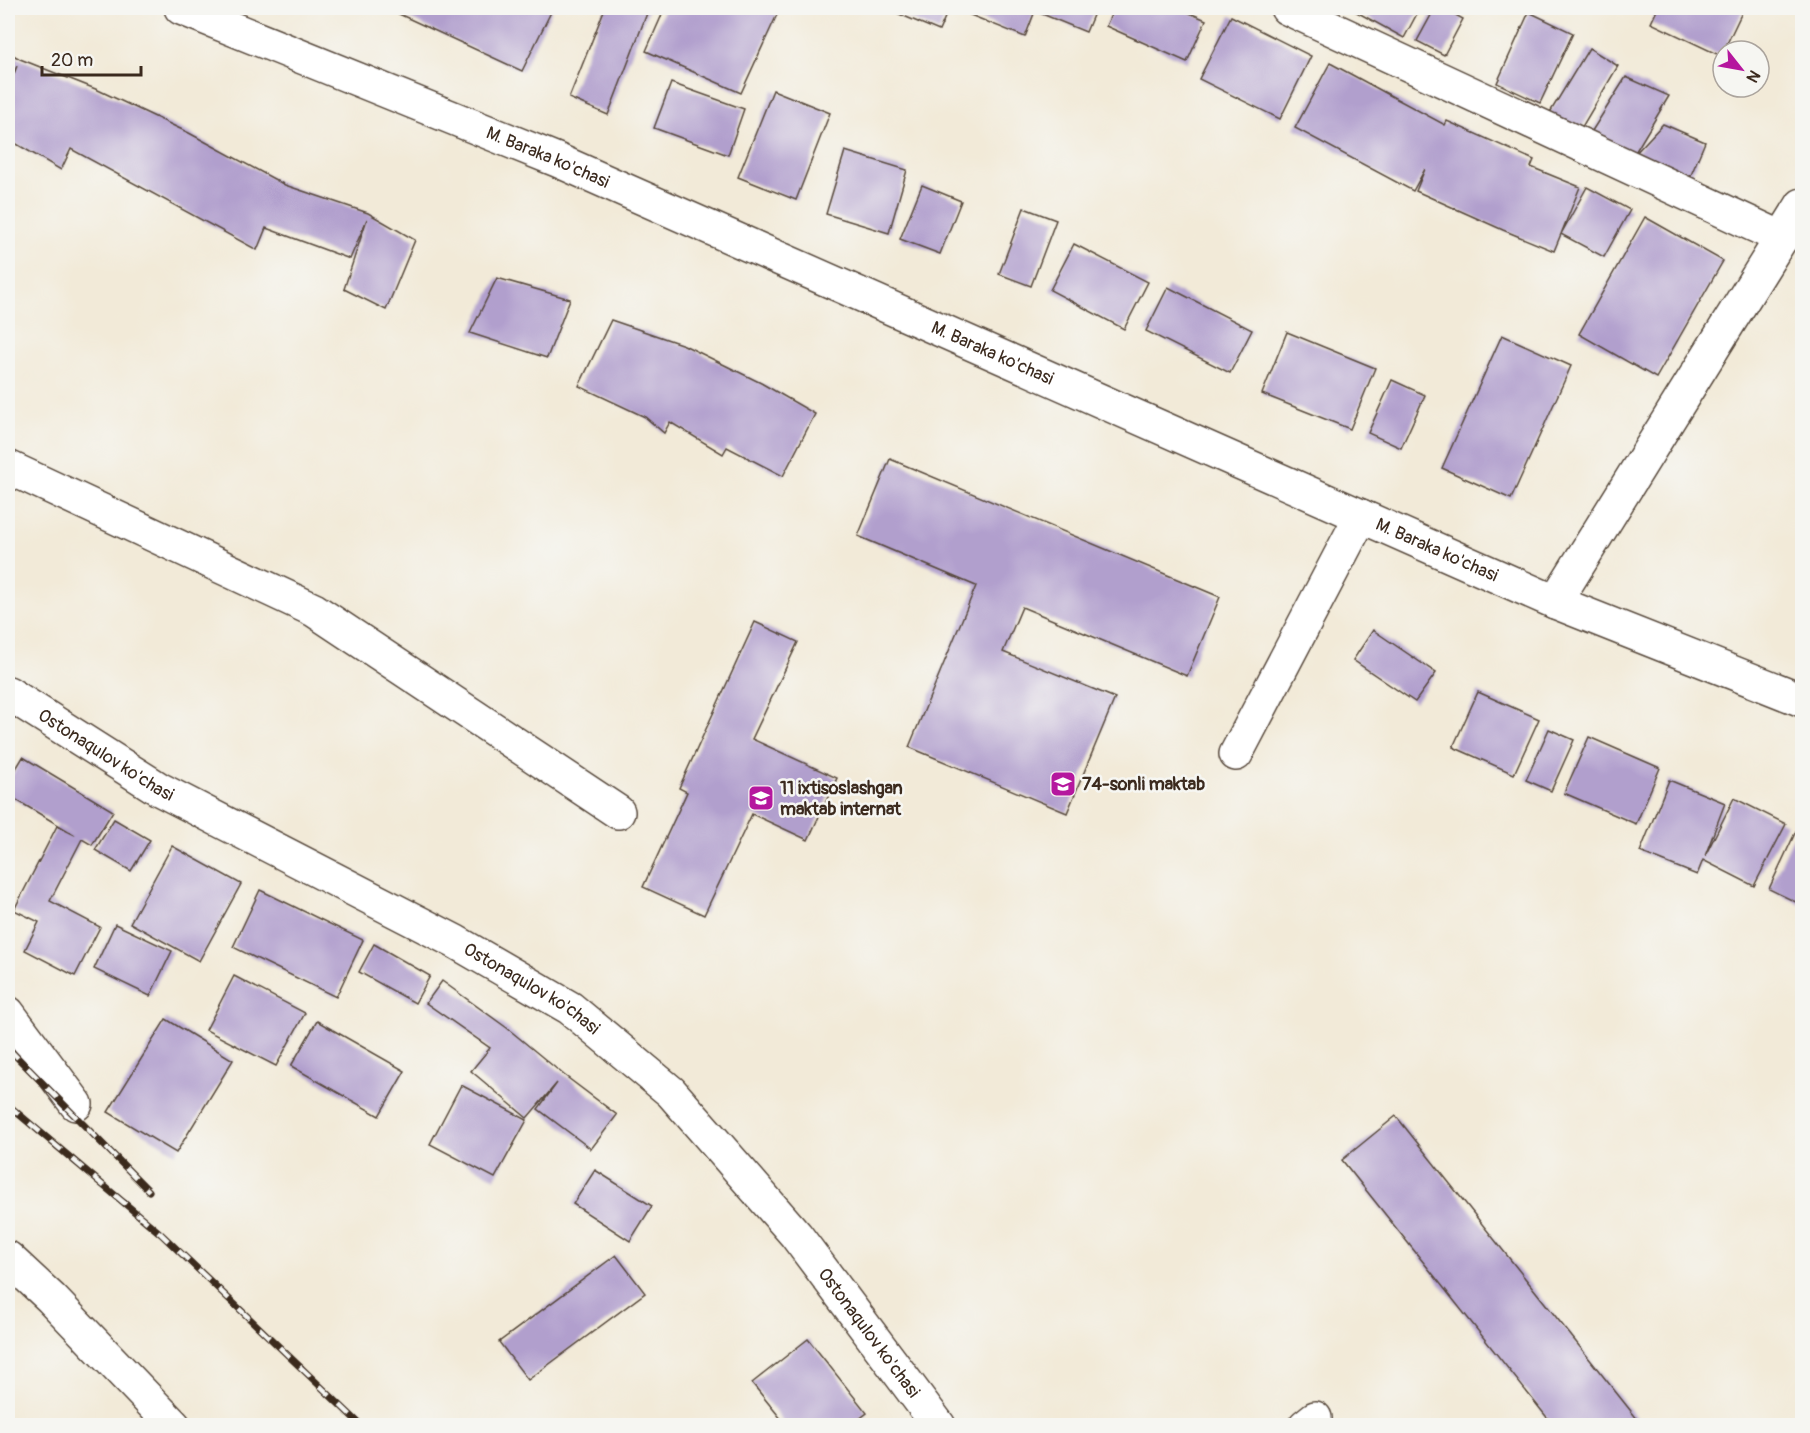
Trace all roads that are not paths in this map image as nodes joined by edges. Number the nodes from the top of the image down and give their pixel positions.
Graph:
1 (182, 8) edge
2 (1287, 8) edge
3 (1803, 205) edge
4 (1782, 238) junction
5 (8, 467) edge
6 (1361, 516) junction
7 (1554, 602) junction
8 (8, 693) edge
9 (1803, 700) edge
10 (1236, 754) dead end
11 (618, 812) dead end
12 (8, 1013) edge
13 (76, 1104) dead end
14 (8, 1258) edge
15 (174, 1425) edge
16 (939, 1425) edge

1 - 6 street, M. Baraka ko'chasi
2 - 4 street
3 - 4 street
4 - 7 street
5 - 11 street
6 - 7 street, M. Baraka ko'chasi
6 - 10 street
7 - 9 street, M. Baraka ko'chasi
8 - 16 street, Ostonaqulov ko'chasi
12 - 13 street
14 - 15 street

